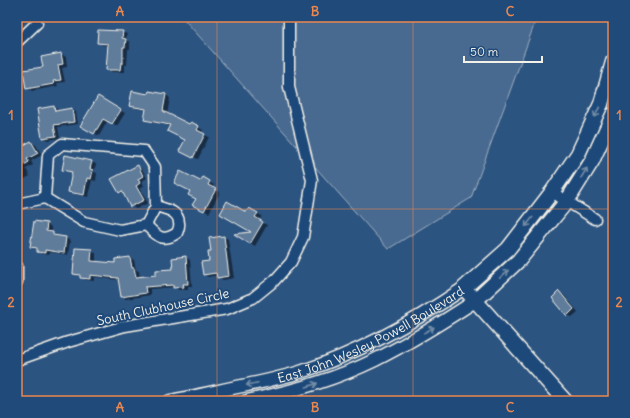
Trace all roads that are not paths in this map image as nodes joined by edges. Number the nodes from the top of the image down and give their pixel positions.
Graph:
1 (289, 17) edge
2 (37, 23) dead end
3 (17, 42) edge
4 (613, 62) edge
5 (613, 115) edge
6 (552, 192) junction
7 (45, 198) junction
8 (567, 201) junction
9 (17, 204) edge
10 (156, 206) junction
11 (595, 219) dead end
12 (146, 225) junction
13 (17, 266) edge
14 (17, 282) edge
15 (464, 288) junction
16 (475, 301) junction
17 (17, 360) edge
18 (170, 401) edge
19 (247, 401) edge
20 (566, 401) edge

1 - 17 street, South Clubhouse Circle
2 - 3 street
4 -> 6 main road, East John Wesley Powell Boulevard
8 -> 5 main road, East John Wesley Powell Boulevard
6 - 8 street
6 -> 15 main road, East John Wesley Powell Boulevard
7 - 9 street
7 - 10 street
7 - 12 street
8 - 11 street
16 -> 8 main road, East John Wesley Powell Boulevard
10 - 12 street
10 - 12 street
13 - 14 street
15 - 16 main road
15 -> 18 street, East John Wesley Powell Boulevard
19 -> 16 street, East John Wesley Powell Boulevard
16 - 20 main road

